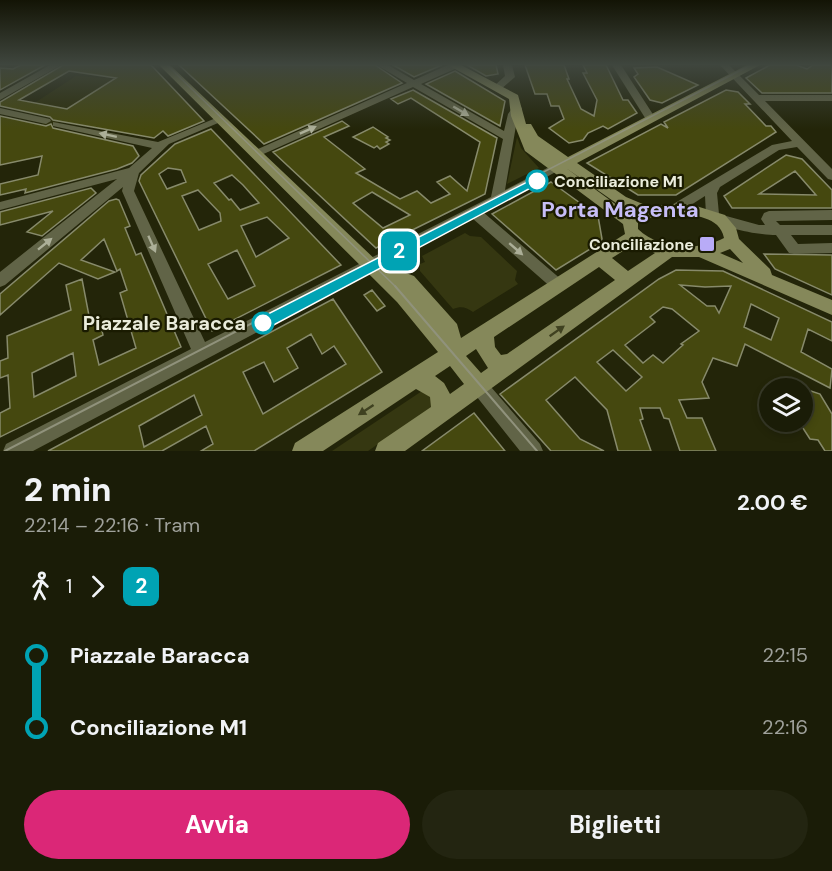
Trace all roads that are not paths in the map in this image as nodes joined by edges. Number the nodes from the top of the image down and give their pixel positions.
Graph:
1 (20, 86) edge
2 (186, 86) edge
3 (407, 86) edge
4 (416, 86) edge
5 (493, 86) edge
6 (500, 86) edge
7 (630, 86) edge
8 (715, 86) edge
9 (729, 86) edge
10 (746, 86) edge
11 (497, 88) junction
12 (748, 90) junction
13 (0, 97) edge
14 (757, 98) junction
15 (832, 98) edge
16 (517, 109) junction
17 (0, 111) edge
18 (651, 119) junction
19 (220, 120) junction
20 (509, 138) junction
21 (800, 142) junction
22 (159, 146) junction
23 (255, 154) junction
24 (561, 166) junction
25 (134, 171) junction
26 (832, 176) edge
27 (92, 184) junction
28 (714, 186) junction
29 (128, 190) junction
30 (107, 194) junction
31 (497, 200) junction
32 (0, 206) edge
33 (675, 209) junction
34 (645, 211) junction
35 (474, 212) junction
36 (832, 215) edge
37 (715, 216) junction
38 (632, 229) junction
39 (759, 230) junction
40 (778, 230) junction
41 (832, 230) edge
42 (732, 240) junction
43 (832, 248) edge
44 (699, 250) junction
45 (668, 252) junction
46 (600, 258) junction
47 (369, 266) junction
48 (768, 279) junction
49 (0, 281) edge
50 (628, 281) junction
51 (558, 285) junction
52 (832, 308) edge
53 (485, 332) junction
54 (201, 352) junction
55 (453, 354) junction
56 (512, 363) junction
57 (415, 378) junction
58 (479, 386) junction
59 (440, 413) junction
60 (306, 450) edge
61 (13, 451) edge
62 (386, 451) edge
63 (533, 451) edge

1 - 13 street
2 - 19 main road
23 -> 3 street
4 -> 20 street
5 - 11 main road
6 - 11 street
7 - 18 street
8 - 18 main road
9 - 12 street
10 - 12 street
11 - 16 main road
12 - 14 street
14 - 15 street
14 - 21 street
16 - 20 street
16 - 24 main road
22 -> 17 street
18 - 24 main road
19 - 22 street
19 - 23 main road
20 - 31 street
21 - 26 street
21 - 28 street
22 - 25 street
23 - 47 main road
24 - 31 street
24 - 34 main road
24 - 38 main road
25 - 27 street
25 - 29 street
25 - 30 street
27 - 30 street
27 - 32 street
28 - 33 street
28 - 37 street
29 - 30 street
29 -> 54 street
49 -> 30 street
31 - 35 street
33 - 34 main road
33 - 37 main road
34 - 38 main road
35 - 47 street
35 -> 51 street
36 - 40 street
37 - 39 street
37 - 42 main road
38 - 45 main road
38 - 46 main road
39 - 40 street
39 - 42 street
40 - 41 street
40 - 43 street
42 - 44 main road
42 - 48 main road
44 - 45 main road
44 - 48 main road
45 - 50 main road
46 - 50 main road
46 - 51 main road
47 - 54 street
47 - 55 main road
48 - 52 main road
56 -> 50 main road
51 - 53 main road
53 - 55 main road
53 - 56 main road
54 - 61 street
55 - 57 main road
55 - 58 main road
56 - 58 main road
57 - 59 main road
57 -> 60 main road
58 - 59 main road
58 - 63 street
59 - 62 main road

